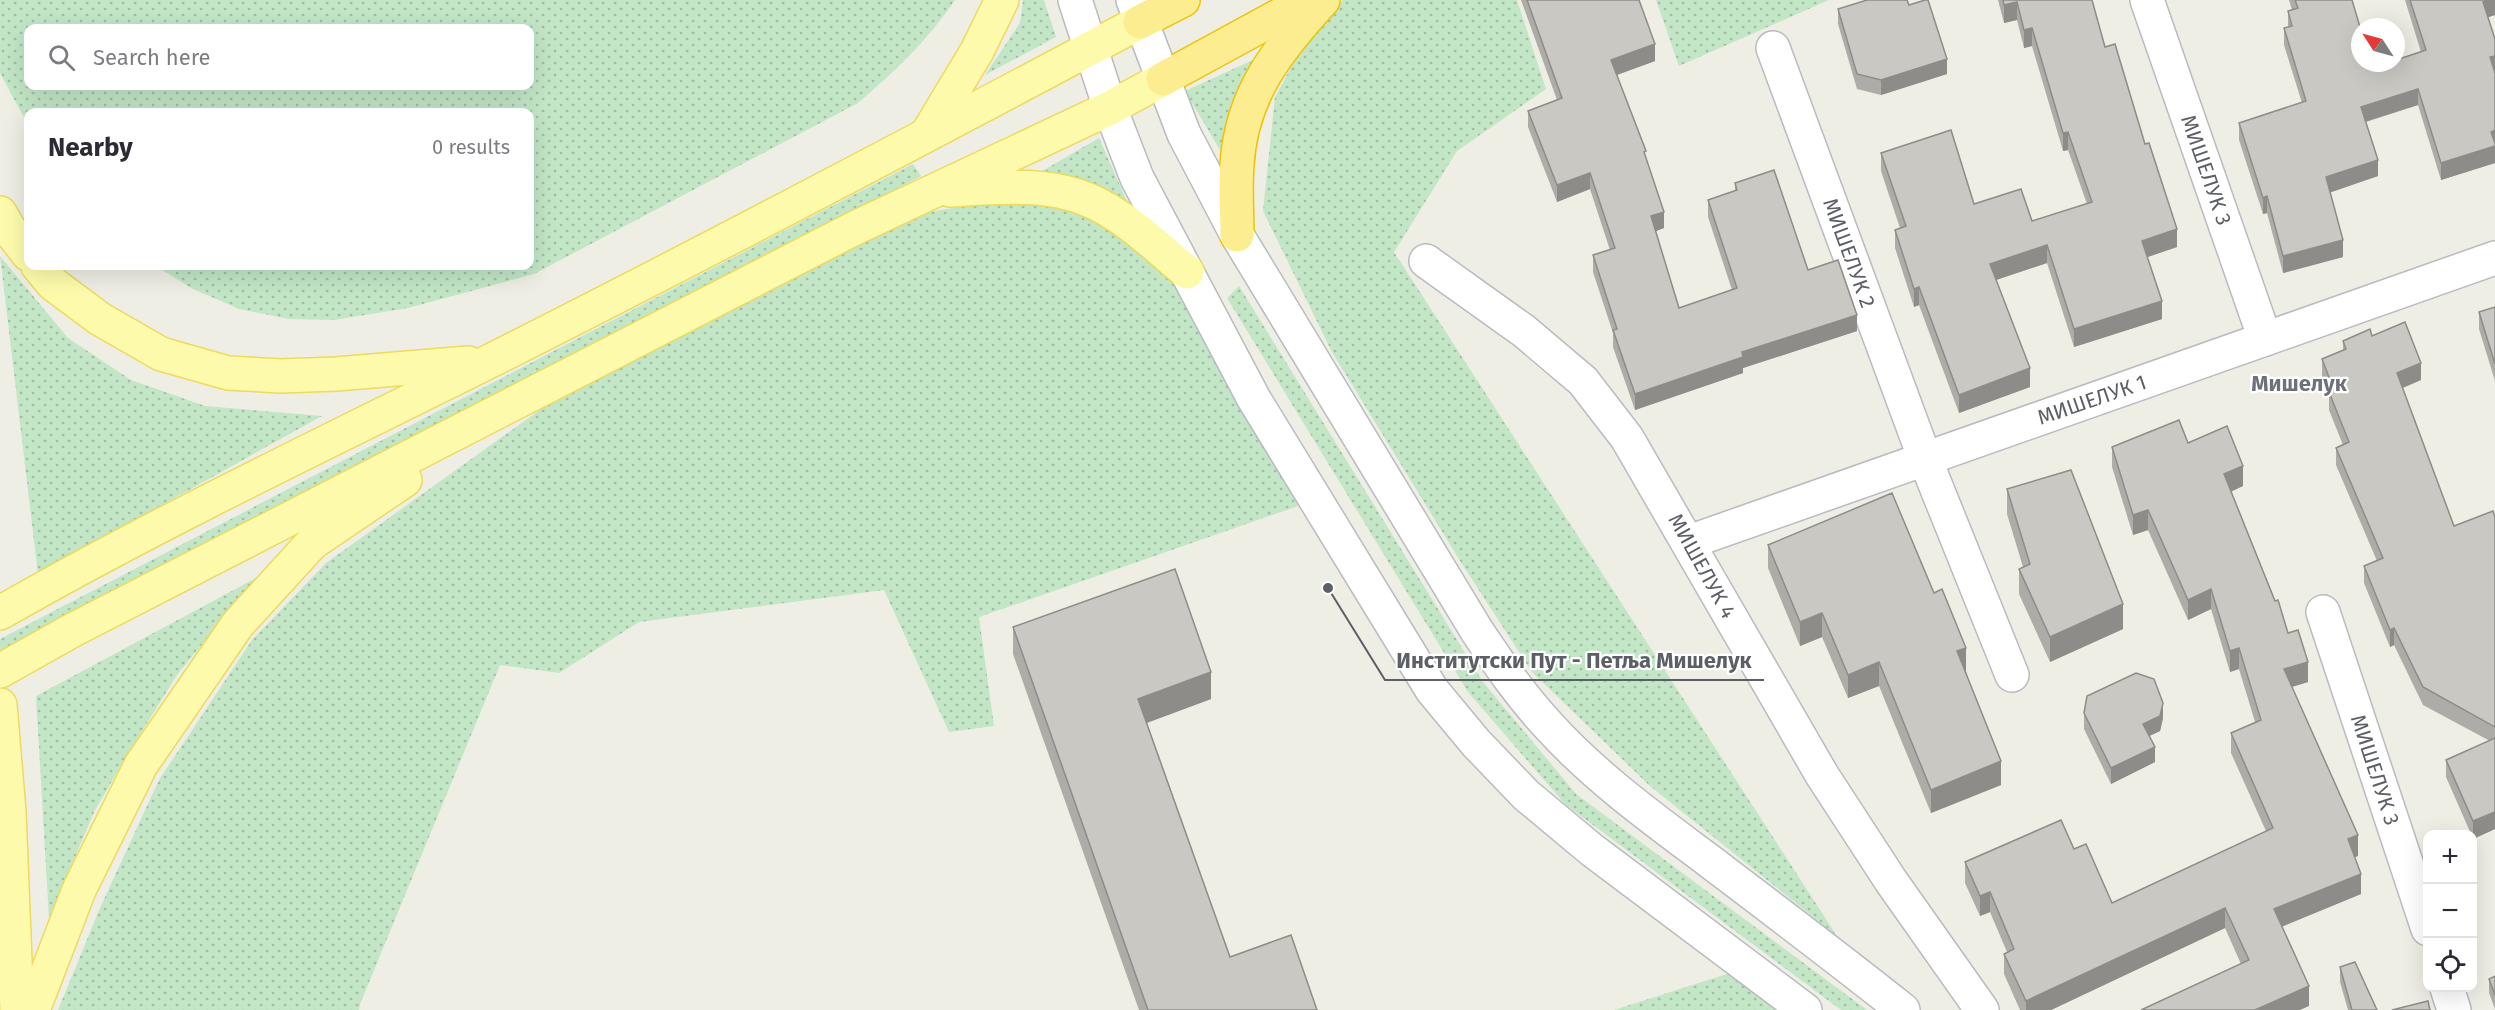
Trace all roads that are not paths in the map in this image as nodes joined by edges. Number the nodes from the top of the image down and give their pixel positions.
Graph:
1 (1002, 0) edge
2 (1075, 0) edge
3 (1183, 0) edge
4 (1308, 0) edge
5 (1323, 0) edge
6 (2147, 0) edge
7 (1137, 11) edge
8 (1092, 48) junction
9 (1773, 48) dead end
10 (1163, 79) junction
11 (1110, 108) junction
12 (927, 134) junction
13 (933, 191) junction
14 (0, 213) edge
15 (1237, 235) junction
16 (24, 249) edge
17 (2495, 258) edge
18 (1426, 261) dead end
19 (41, 270) edge
20 (1187, 272) junction
21 (2265, 339) junction
22 (488, 362) junction
23 (526, 399) junction
24 (1925, 459) junction
25 (1689, 542) junction
26 (2323, 612) dead end
27 (0, 613) edge
28 (0, 671) edge
29 (2012, 675) dead end
30 (0, 705) edge
31 (2423, 917) edge
32 (2449, 992) edge
33 (17, 1010) edge
34 (33, 1010) edge
35 (1805, 1010) edge
36 (1903, 1010) edge
37 (1983, 1010) edge
38 (2454, 1010) edge

1 - 12 main road
2 - 8 street
3 - 7 highway
4 - 10 highway
5 - 15 highway
6 - 21 street, МИШЕЛУК 3
7 - 8 main road
7 - 10 street
8 - 11 street
8 - 12 main road
9 - 24 street, МИШЕЛУК 2
10 - 11 main road
10 - 15 street
11 - 13 main road
11 - 20 street
12 - 22 main road
13 - 20 main road
13 - 23 main road
14 - 16 main road
15 - 36 street
17 - 21 street, МИШЕЛУК 1
18 - 25 street, МИШЕЛУК 4
19 - 22 main road
20 - 35 street
21 - 24 street, МИШЕЛУК 1
22 - 27 main road
23 - 28 main road
23 - 34 main road
24 - 25 street, МИШЕЛУК 1
24 - 29 street, МИШЕЛУК 2
25 - 37 street, МИШЕЛУК 4
26 - 31 street, МИШЕЛУК 3
30 - 33 main road
32 - 38 street

